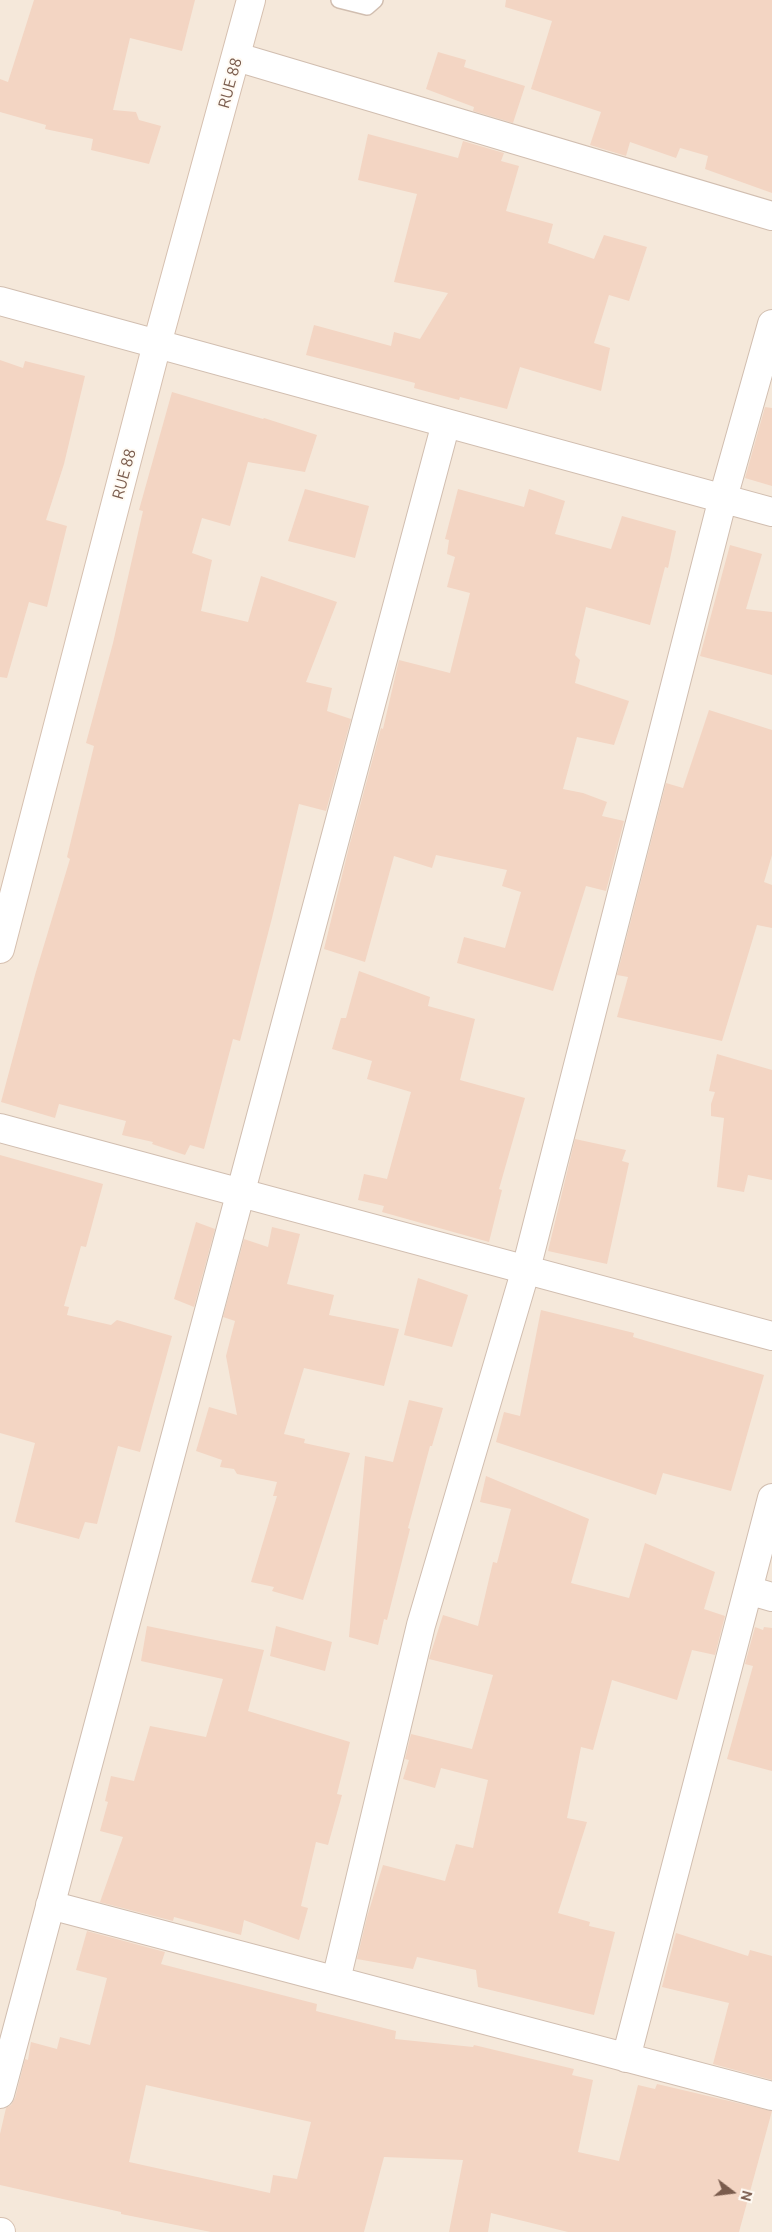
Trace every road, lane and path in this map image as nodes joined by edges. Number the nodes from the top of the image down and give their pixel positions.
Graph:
1 (251, 0) edge
2 (339, 0) edge
3 (375, 0) edge
4 (237, 57) junction
5 (772, 216) edge
6 (0, 301) edge
7 (772, 324) edge
8 (157, 344) junction
9 (446, 423) junction
10 (723, 498) junction
11 (772, 512) edge
12 (0, 949) edge
13 (0, 1128) edge
14 (240, 1193) junction
15 (526, 1269) junction
16 (772, 1336) edge
17 (772, 1498) edge
18 (760, 1593) edge
19 (50, 1905) junction
20 (336, 1980) junction
21 (626, 2058) junction
22 (0, 2094) edge
23 (772, 2096) edge

1 - 4 street, RUE 88
2 - 3 lane
4 - 5 street
4 - 8 street, RUE 88
6 - 8 street
7 - 10 street
8 - 9 street
8 - 12 street, RUE 88
9 - 10 street
9 - 14 street
10 - 11 street
10 - 15 street
13 - 14 street
14 - 15 street
14 - 19 street
15 - 16 street
15 - 20 street
17 - 18 street
18 - 21 street
19 - 20 street
19 - 22 street
20 - 21 street
21 - 23 street

